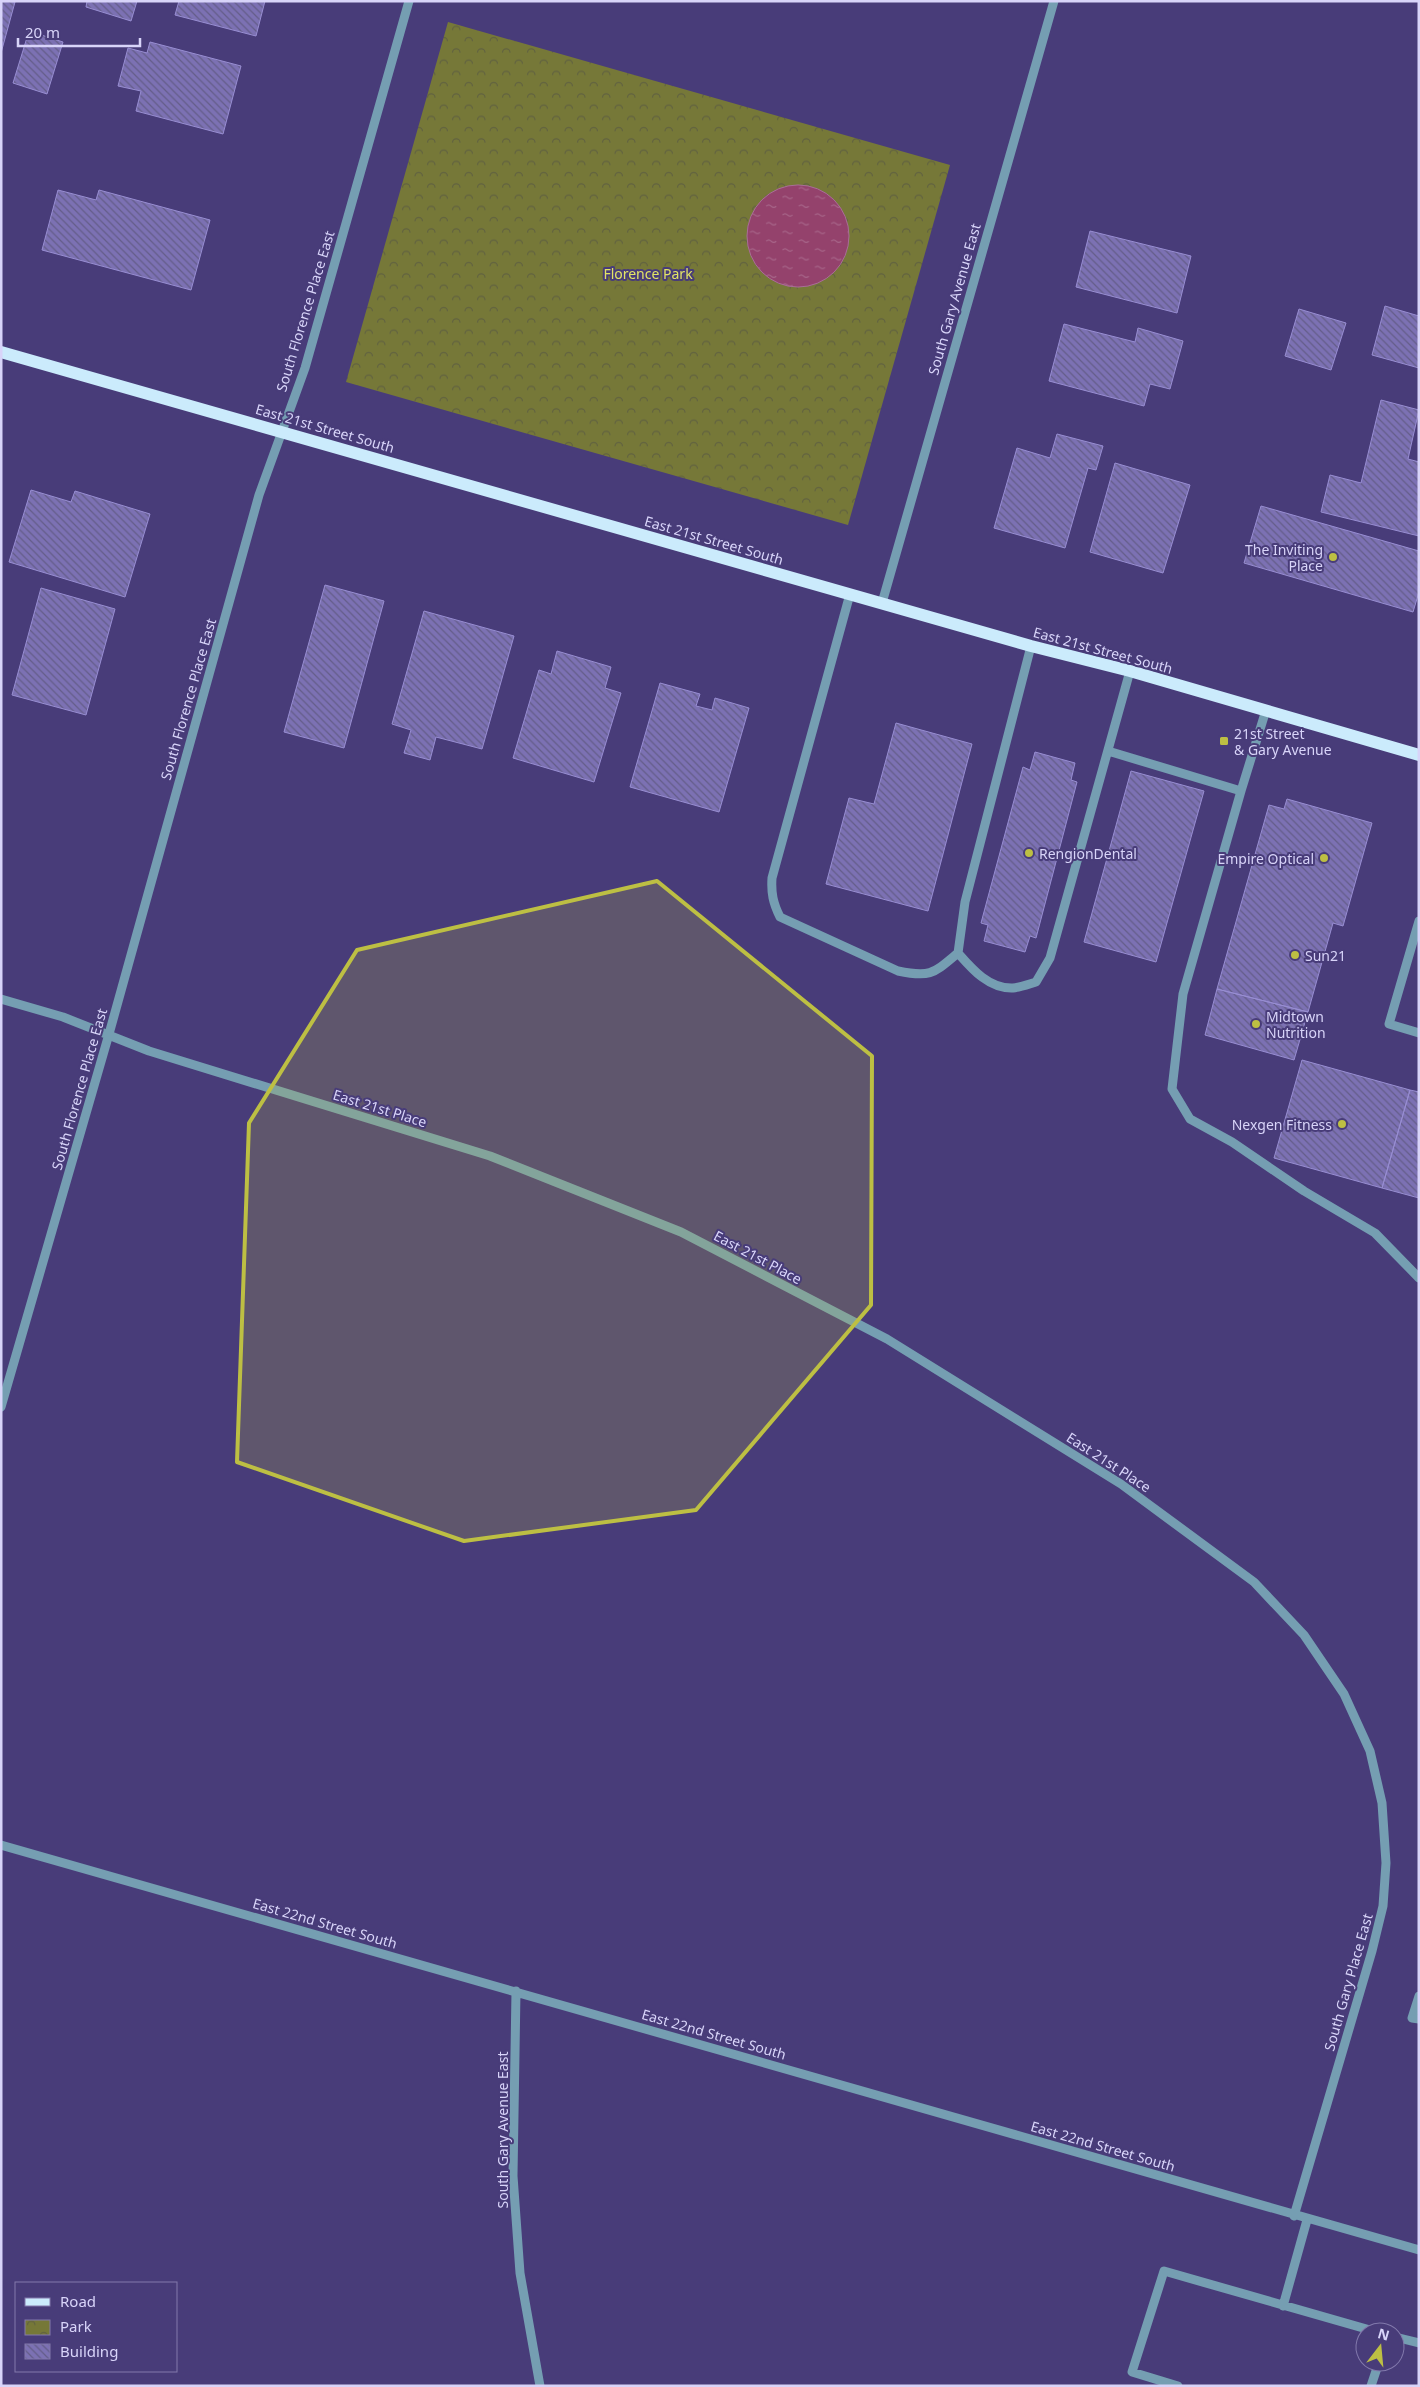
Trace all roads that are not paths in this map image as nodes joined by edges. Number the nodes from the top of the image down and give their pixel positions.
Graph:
1 (409, 1) edge
2 (1054, 1) edge
3 (1, 352) edge
4 (282, 431) junction
5 (850, 594) junction
6 (882, 604) junction
7 (1031, 646) junction
8 (1130, 671) junction
9 (1266, 710) junction
10 (1108, 751) junction
11 (1419, 755) edge
12 (1241, 791) junction
13 (1419, 922) edge
14 (958, 953) junction
15 (1, 999) edge
16 (1419, 1033) edge
17 (109, 1034) junction
18 (1419, 1278) edge
19 (1, 1407) edge
20 (1370, 1751) joint
21 (1, 1845) edge
22 (516, 1991) junction
23 (1419, 1996) edge
24 (1419, 2019) edge
25 (1294, 2216) junction
26 (1307, 2220) junction
27 (1419, 2250) edge
28 (1283, 2306) junction
29 (1355, 2326) edge
30 (1405, 2340) edge
31 (1419, 2343) edge
32 (1376, 2372) edge
33 (540, 2386) edge
34 (1178, 2386) edge
35 (1371, 2386) edge

1 - 4 street, South Florence Place East
2 - 6 street, South Gary Avenue East
3 - 4 main road, East 21st Street South
4 - 5 main road, East 21st Street South
4 - 17 street, South Florence Place East
5 - 6 main road, East 21st Street South
5 - 14 street
6 - 7 main road, East 21st Street South
7 - 8 main road, East 21st Street South
7 - 14 street
8 - 9 main road, East 21st Street South
8 - 10 street
9 - 11 main road, East 21st Street South
9 - 12 street
10 - 12 street
10 - 14 street
12 - 18 street
13 - 16 street
15 - 17 street, East 21st Place
17 - 19 street, South Florence Place East
17 - 20 street, East 21st Place
20 - 25 street, South Gary Place East
21 - 22 street, East 22nd Street South
22 - 25 street, East 22nd Street South
22 - 33 street, South Gary Avenue East
23 - 24 street
25 - 26 street, East 22nd Street South
26 - 27 street, East 22nd Street South
26 - 28 street
28 - 29 street
28 - 34 street
30 - 31 street
32 - 35 street

